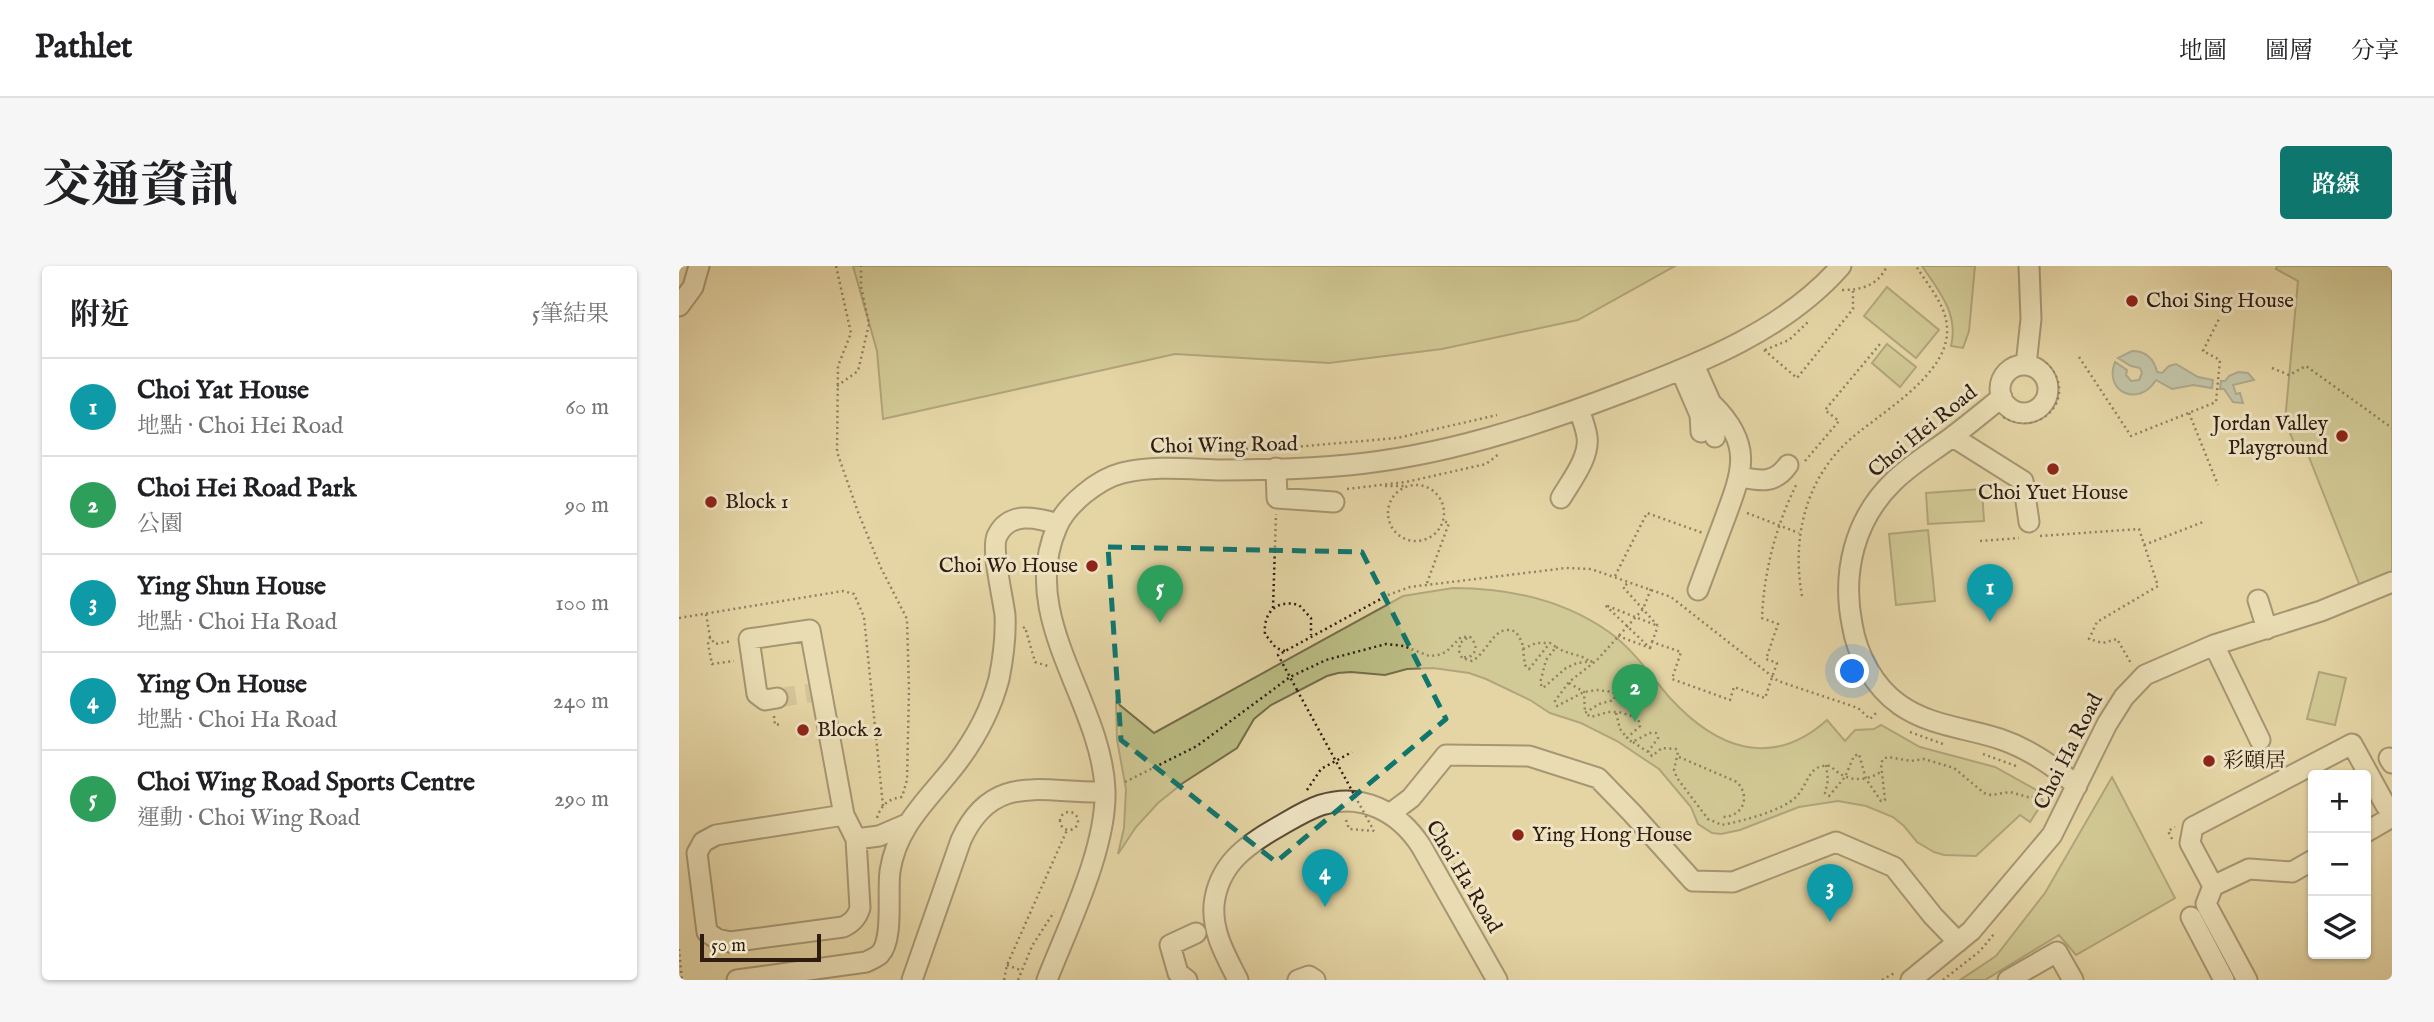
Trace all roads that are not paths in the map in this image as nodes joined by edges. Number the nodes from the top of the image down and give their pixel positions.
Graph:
1 (699, 266) edge
2 (1841, 266) edge
3 (2029, 266) edge
4 (679, 306) edge
5 (2026, 365) junction
6 (1688, 368) junction
7 (2002, 397) junction
8 (1712, 404) junction
9 (1579, 410) junction
10 (1953, 437) junction
11 (1276, 468) junction
12 (1799, 470) road end
13 (1740, 477) junction
14 (1561, 498) dead end
15 (1334, 502) dead end
16 (1058, 524) junction
17 (2027, 532) road end
18 (2392, 582) edge
19 (1697, 590) dead end
20 (2258, 600) dead end
21 (2267, 629) junction
22 (2214, 645) junction
23 (777, 698) dead end
24 (2260, 740) dead end
25 (2077, 786) junction
26 (1105, 792) junction
27 (2389, 812) edge
28 (1391, 813) junction
29 (844, 816) junction
30 (907, 824) junction
31 (2371, 828) edge
32 (856, 839) junction
33 (2308, 863) edge
34 (2213, 886) junction
35 (2191, 917) dead end
36 (1196, 933) dead end
37 (1958, 942) junction
38 (812, 975) edge
39 (737, 980) edge
40 (912, 980) edge
41 (1047, 980) edge
42 (1187, 980) edge
43 (1238, 980) edge
44 (1298, 980) edge
45 (1315, 980) edge
46 (1497, 980) edge
47 (1911, 980) edge
48 (2008, 980) edge
49 (2073, 980) edge
50 (2224, 980) edge
51 (2247, 980) edge

1 - 4 street
2 - 6 street, Choi Wing Road
3 - 5 street
5 - 7 street, Choi Hei Road
5 - 7 street, Choi Hei Road
6 - 8 street
6 - 8 street
6 - 9 street, Choi Wing Road
7 - 10 street, Choi Hei Road
8 - 13 street
9 - 11 street, Choi Wing Road
9 - 14 street
10 - 17 street
10 - 25 street, Choi Hei Road
11 - 15 street
11 - 16 street, Choi Wing Road
12 - 13 street
13 - 19 street
16 - 26 street, Choi Wing Road
16 - 30 street
18 - 21 street, Choi Ha Road
20 - 21 street
21 - 22 street, Choi Ha Road
22 - 24 street
22 - 25 street, Choi Ha Road
23 - 29 street
25 - 37 street, Choi Ha Road
26 - 40 street
26 - 41 street, Choi Wing Road
27 - 31 street
27 - 34 street
28 - 37 street
28 - 43 street, Choi Ha Road
28 - 46 street, Choi Ha Road
29 - 32 street
29 - 32 street
30 - 32 street
30 - 38 street
33 - 34 street
34 - 51 street
35 - 50 street
36 - 42 street
37 - 47 street, Choi Ha Road
38 - 39 street
44 - 45 street
48 - 49 street

